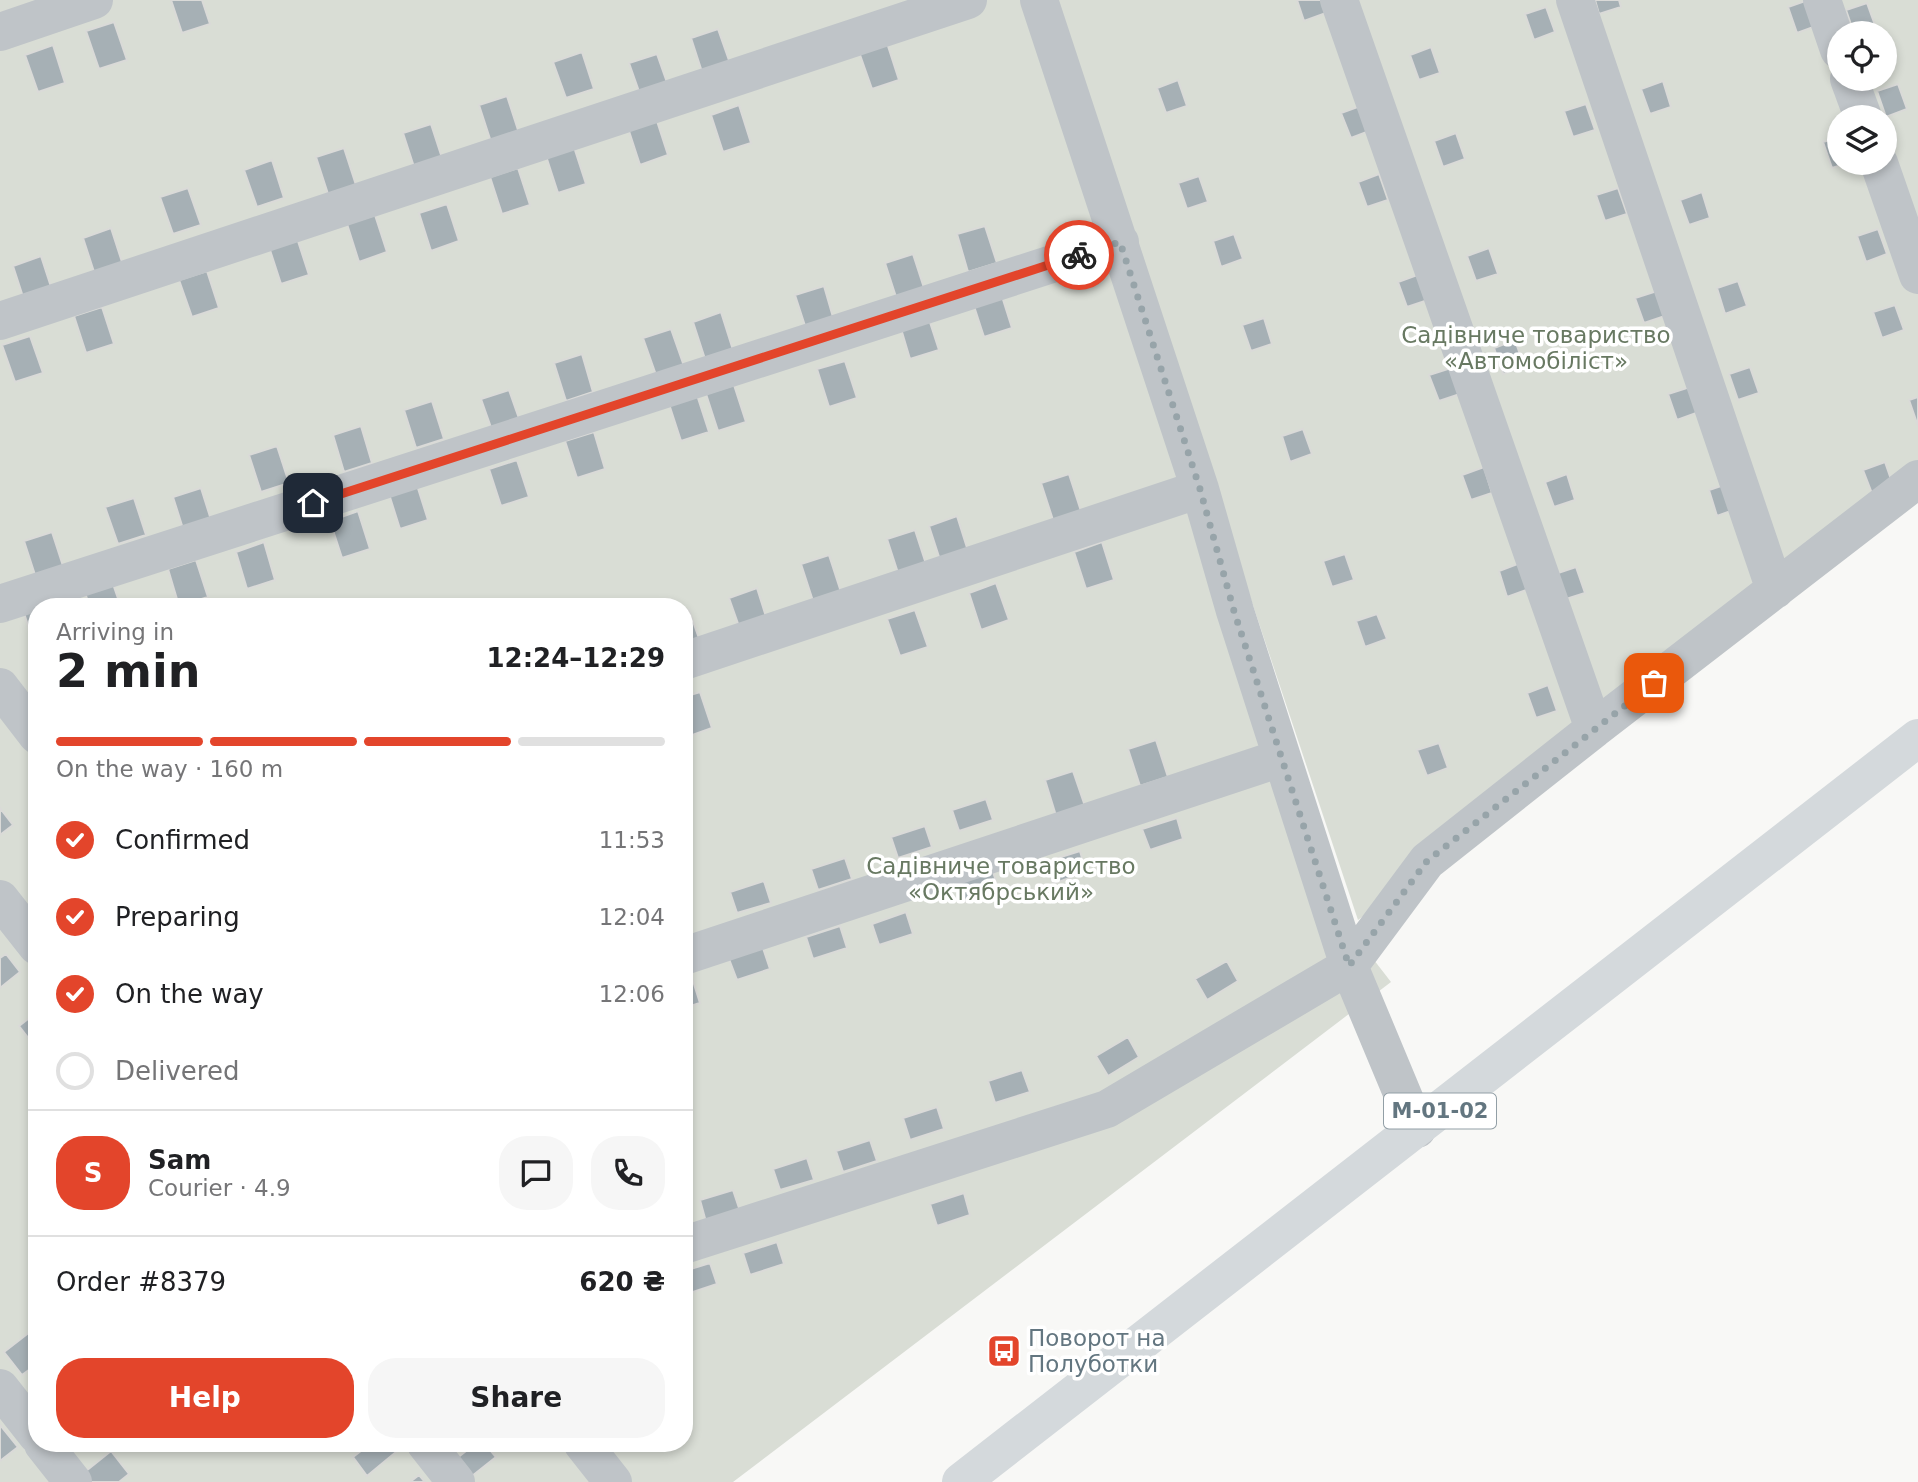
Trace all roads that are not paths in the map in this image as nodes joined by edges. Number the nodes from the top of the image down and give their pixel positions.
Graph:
1 (94, 0) edge
2 (968, 0) edge
3 (1039, 0) edge
4 (1339, 0) edge
5 (1575, 0) edge
6 (1822, 0) edge
7 (1829, 21) edge
8 (0, 32) edge
9 (1883, 175) edge
10 (1120, 242) junction
11 (1918, 275) edge
12 (0, 321) edge
13 (1918, 478) edge
14 (1200, 489) junction
15 (1775, 590) junction
16 (0, 604) edge
17 (693, 658) edge
18 (0, 687) edge
19 (28, 723) edge
20 (1594, 729) junction
21 (1918, 738) edge
22 (1281, 758) junction
23 (0, 899) edge
24 (28, 935) edge
25 (693, 953) edge
26 (1349, 966) junction
27 (1417, 1129) junction
28 (693, 1242) edge
29 (0, 1388) edge
30 (28, 1424) edge
31 (49, 1452) edge
32 (432, 1452) edge
33 (589, 1452) edge
34 (73, 1482) edge
35 (456, 1482) edge
36 (613, 1482) edge
37 (961, 1482) edge

1 - 8 street
2 - 12 street
3 - 10 street
4 - 20 street
5 - 15 street
6 - 7 street
9 - 11 street
10 - 14 street
10 - 16 street
13 - 15 street
14 - 17 street
14 - 22 street
15 - 20 street
18 - 19 street
20 - 26 street
21 - 27 main road, М-01-02
22 - 25 street
22 - 26 street
23 - 24 street
26 - 27 street
26 - 28 street
27 - 37 main road, М-01-02
29 - 30 street
31 - 34 street
32 - 35 street
33 - 36 street

